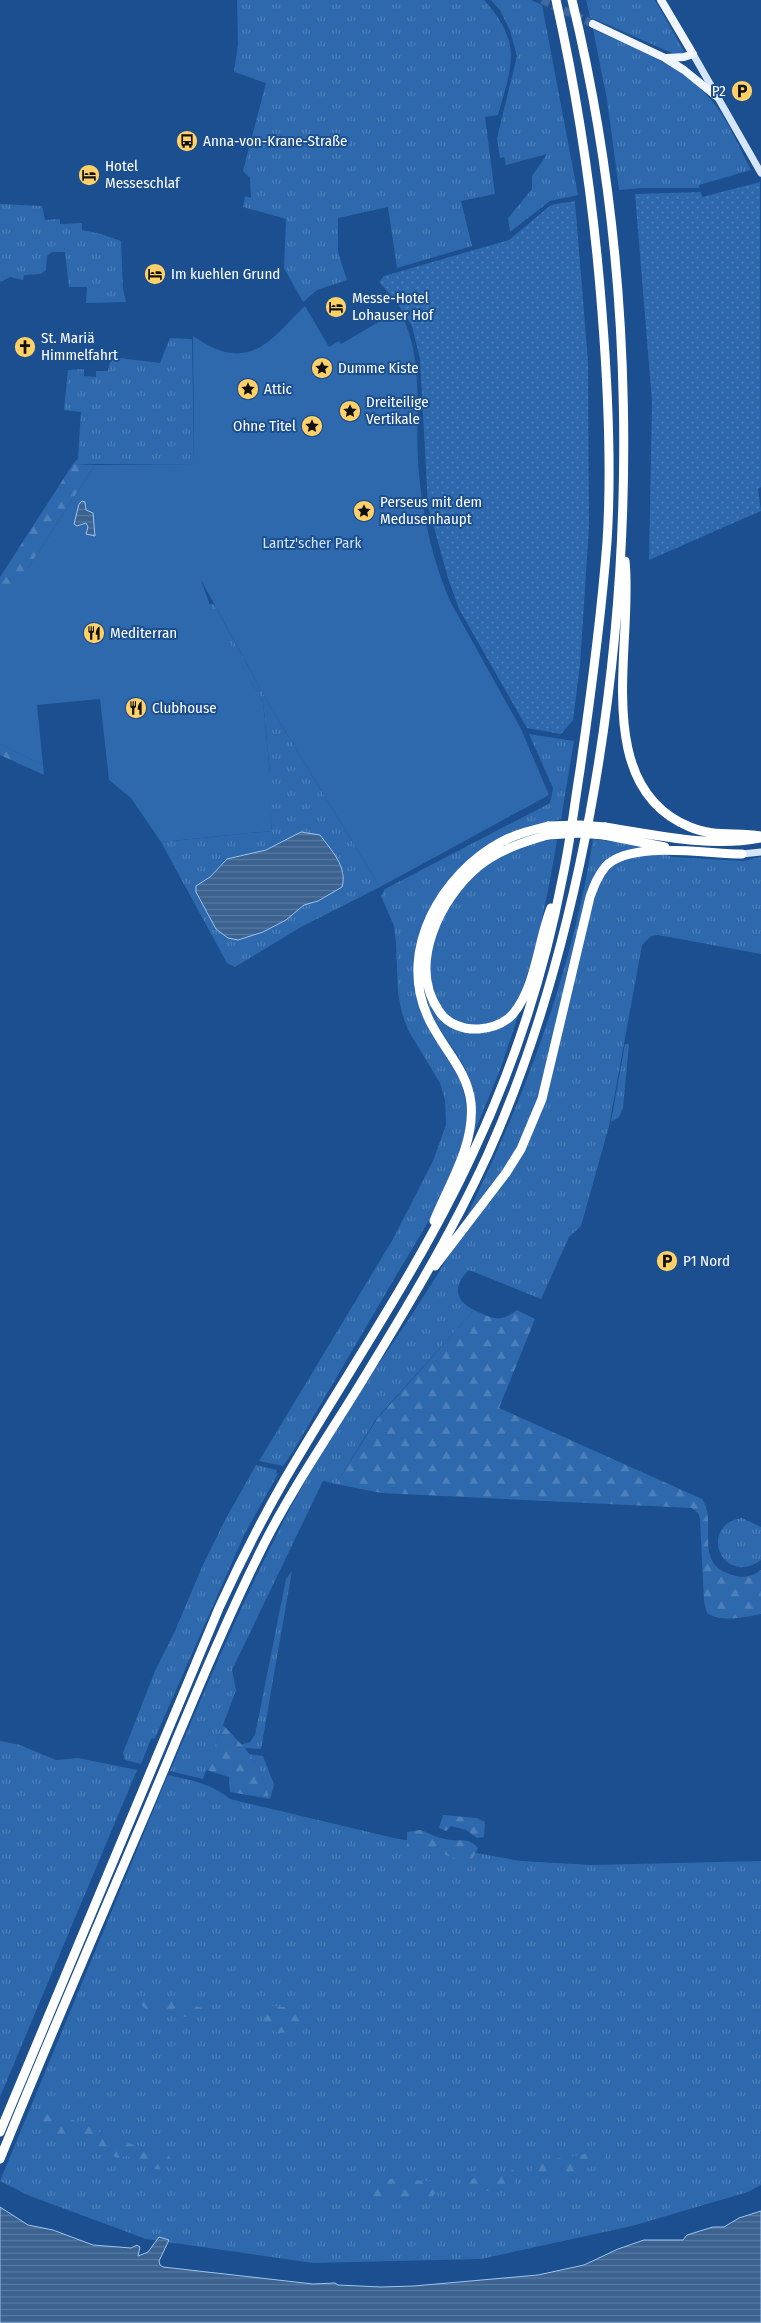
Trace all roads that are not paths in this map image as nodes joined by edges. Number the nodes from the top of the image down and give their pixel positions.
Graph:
1 (550, 0) edge
2 (556, 0) edge
3 (661, 0) edge
4 (573, 1) edge
5 (593, 24) tunnel mouth
6 (566, 42) junction
7 (693, 54) junction
8 (665, 58) junction
9 (716, 96) junction
10 (761, 173) edge
11 (622, 541) junction
12 (548, 831) junction
13 (605, 831) junction
14 (761, 837) edge
15 (678, 851) junction
16 (761, 852) edge
17 (742, 854) joint
18 (562, 885) junction
19 (426, 1246) junction
20 (426, 1275) junction
21 (0, 2132) edge
22 (0, 2159) edge

1 - 6 highway
2 - 6 highway
3 - 7 main road
4 - 11 highway
5 - 8 main road
6 - 18 highway
7 - 8 main road
7 - 9 street
8 - 9 main road
9 - 10 street
11 - 14 highway
11 - 20 highway
12 - 13 highway, bridge
12 - 18 highway
12 - 19 highway
13 - 14 highway
13 - 15 highway
15 - 17 highway
15 - 20 highway
16 - 17 street
18 - 19 highway
19 - 21 highway
20 - 22 highway

